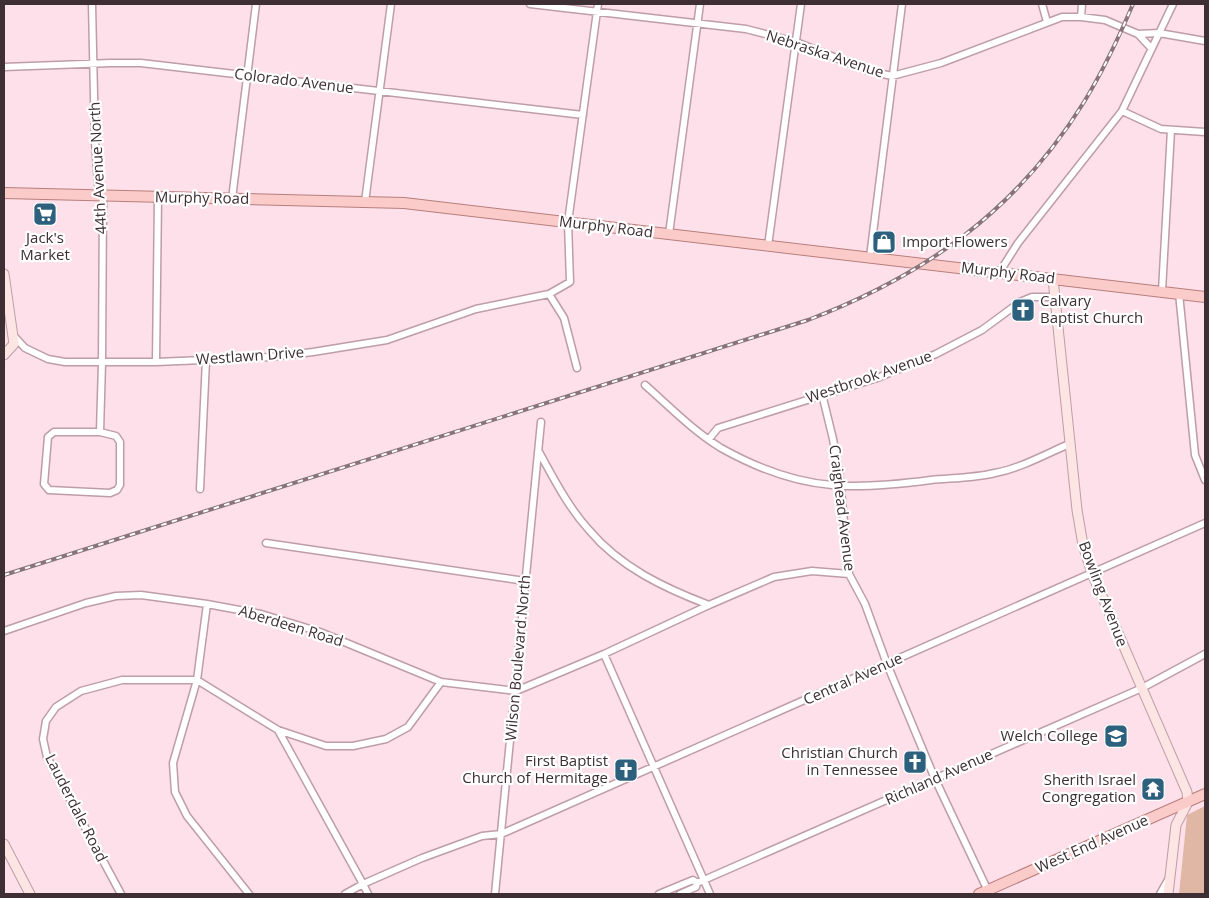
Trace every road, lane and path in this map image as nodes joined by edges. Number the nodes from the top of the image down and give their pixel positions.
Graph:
1 (92, 4) edge
2 (256, 4) edge
3 (391, 4) edge
4 (530, 4) edge
5 (598, 4) edge
6 (700, 4) edge
7 (801, 4) edge
8 (902, 4) edge
9 (1042, 4) edge
10 (1082, 4) edge
11 (1173, 4) edge
12 (597, 11) junction
13 (1081, 17) junction
14 (1047, 22) junction
15 (697, 24) junction
16 (1159, 33) junction
17 (1138, 34) junction
18 (1205, 41) edge
19 (796, 42) junction
20 (1151, 48) junction
21 (94, 64) junction
22 (4, 67) edge
23 (248, 76) junction
24 (892, 76) junction
25 (379, 92) junction
26 (1122, 112) junction
27 (583, 115) junction
28 (1171, 130) junction
29 (1205, 132) edge
30 (4, 193) edge
31 (102, 196) junction
32 (158, 197) junction
33 (232, 199) junction
34 (365, 202) junction
35 (568, 222) junction
36 (669, 234) junction
37 (768, 246) junction
38 (870, 257) junction
39 (999, 272) junction
40 (4, 274) edge
41 (1053, 279) junction
42 (1162, 292) junction
43 (549, 294) junction
44 (1179, 294) junction
45 (1205, 296) edge
46 (1054, 297) junction
47 (14, 335) junction
48 (4, 355) edge
49 (206, 360) junction
50 (102, 362) junction
51 (156, 362) junction
52 (577, 368) dead end
53 (645, 385) dead end
54 (822, 394) junction
55 (541, 422) dead end
56 (100, 432) junction
57 (709, 439) junction
58 (1070, 444) junction
59 (538, 452) junction
60 (1205, 480) edge
61 (841, 486) junction
62 (200, 489) dead end
63 (1205, 523) edge
64 (266, 544) dead end
65 (1092, 573) junction
66 (849, 574) junction
67 (525, 581) junction
68 (207, 604) junction
69 (709, 605) junction
70 (4, 631) edge
71 (604, 654) junction
72 (1205, 654) edge
73 (887, 664) junction
74 (197, 680) junction
75 (440, 682) junction
76 (1142, 688) junction
77 (516, 691) junction
78 (278, 730) junction
79 (654, 768) junction
80 (935, 779) junction
81 (1205, 794) edge
82 (1188, 802) junction
83 (502, 834) junction
84 (4, 844) edge
85 (1170, 877) junction
86 (700, 881) junction
87 (363, 884) junction
88 (985, 893) edge
89 (30, 894) edge
90 (121, 894) edge
91 (249, 894) edge
92 (345, 894) edge
93 (368, 894) edge
94 (495, 894) edge
95 (659, 894) edge
96 (680, 894) edge
97 (710, 894) edge
98 (1160, 894) edge
99 (1168, 894) edge

1 - 21 street, 44th Avenue North
2 - 23 street
3 - 25 street
4 - 12 street, Nebraska Avenue
5 - 12 street
6 - 15 street
7 - 19 street
8 - 24 street
9 - 14 street
10 - 13 street
11 - 16 street
12 - 15 street, Nebraska Avenue
12 - 27 street
13 - 14 street, Nebraska Avenue
13 - 17 street, Nebraska Avenue
14 - 24 street, Nebraska Avenue
15 - 19 street, Nebraska Avenue
15 - 36 street
16 - 17 street
16 - 18 street
16 - 20 street
17 - 20 street
19 - 24 street, Nebraska Avenue
19 - 37 street
20 - 26 street
21 - 22 street, Colorado Avenue
21 - 23 street, Colorado Avenue
21 - 31 street, 44th Avenue North
23 - 25 street, Colorado Avenue
23 - 33 street
24 - 38 street
25 - 27 street, Colorado Avenue
25 - 34 street
26 - 28 street
26 - 39 street
27 - 35 street
28 - 29 street
28 - 42 street
30 - 31 main road, Murphy Road
31 - 32 main road, Murphy Road
31 - 50 street, 44th Avenue North
32 - 33 main road, Murphy Road
32 - 51 street
33 - 34 main road, Murphy Road
34 - 35 main road, Murphy Road
35 - 36 main road, Murphy Road
35 - 43 street, Westlawn Drive
36 - 37 main road, Murphy Road
37 - 38 main road, Murphy Road
38 - 39 main road, Murphy Road
39 - 41 main road, Murphy Road
40 - 47 street
41 - 42 main road, Murphy Road
41 - 46 street, Bowling Avenue
42 - 44 main road, Murphy Road
43 - 49 street, Westlawn Drive
43 - 52 street
44 - 45 main road, Murphy Road
44 - 60 street
46 - 54 street, Westbrook Avenue
46 - 58 street, Bowling Avenue
47 - 48 street
47 - 50 street, Westlawn Drive
49 - 51 street, Westlawn Drive
49 - 62 street
50 - 51 street, Westlawn Drive
50 - 56 street, 44th Avenue North
53 - 57 street
54 - 57 street, Westbrook Avenue
54 - 61 street, Craighead Avenue
55 - 59 street, Wilson Boulevard North
56 - 56 street
57 - 61 street
58 - 61 street
58 - 65 street, Bowling Avenue
59 - 67 street, Wilson Boulevard North
59 - 69 street
61 - 66 street, Craighead Avenue
63 - 65 street, Central Avenue
64 - 67 street
65 - 73 street, Central Avenue
65 - 76 street, Bowling Avenue
66 - 69 street
66 - 73 street, Craighead Avenue
67 - 77 street, Wilson Boulevard North
68 - 70 street, Aberdeen Road
68 - 74 street
68 - 75 street, Aberdeen Road
69 - 71 street
71 - 77 street
71 - 79 street
72 - 76 street, Richland Avenue
73 - 79 street, Central Avenue
73 - 80 street, Craighead Avenue
74 - 78 street
74 - 90 street, Lauderdale Road
74 - 91 street
75 - 77 street, Aberdeen Road
75 - 78 street
76 - 80 street, Richland Avenue
76 - 82 street, Bowling Avenue
77 - 83 street, Wilson Boulevard North
78 - 87 street
79 - 83 street, Central Avenue
79 - 86 street
80 - 86 street, Richland Avenue
80 - 88 street, Craighead Avenue
81 - 82 main road, West End Avenue
82 - 85 street
82 - 88 main road, West End Avenue
83 - 87 street, Central Avenue
83 - 94 street, Wilson Boulevard North
84 - 89 street
85 - 98 street
85 - 99 street
86 - 95 street, Richland Avenue
86 - 96 street, Richland Avenue
86 - 97 street
87 - 92 street, Central Avenue
87 - 93 street

